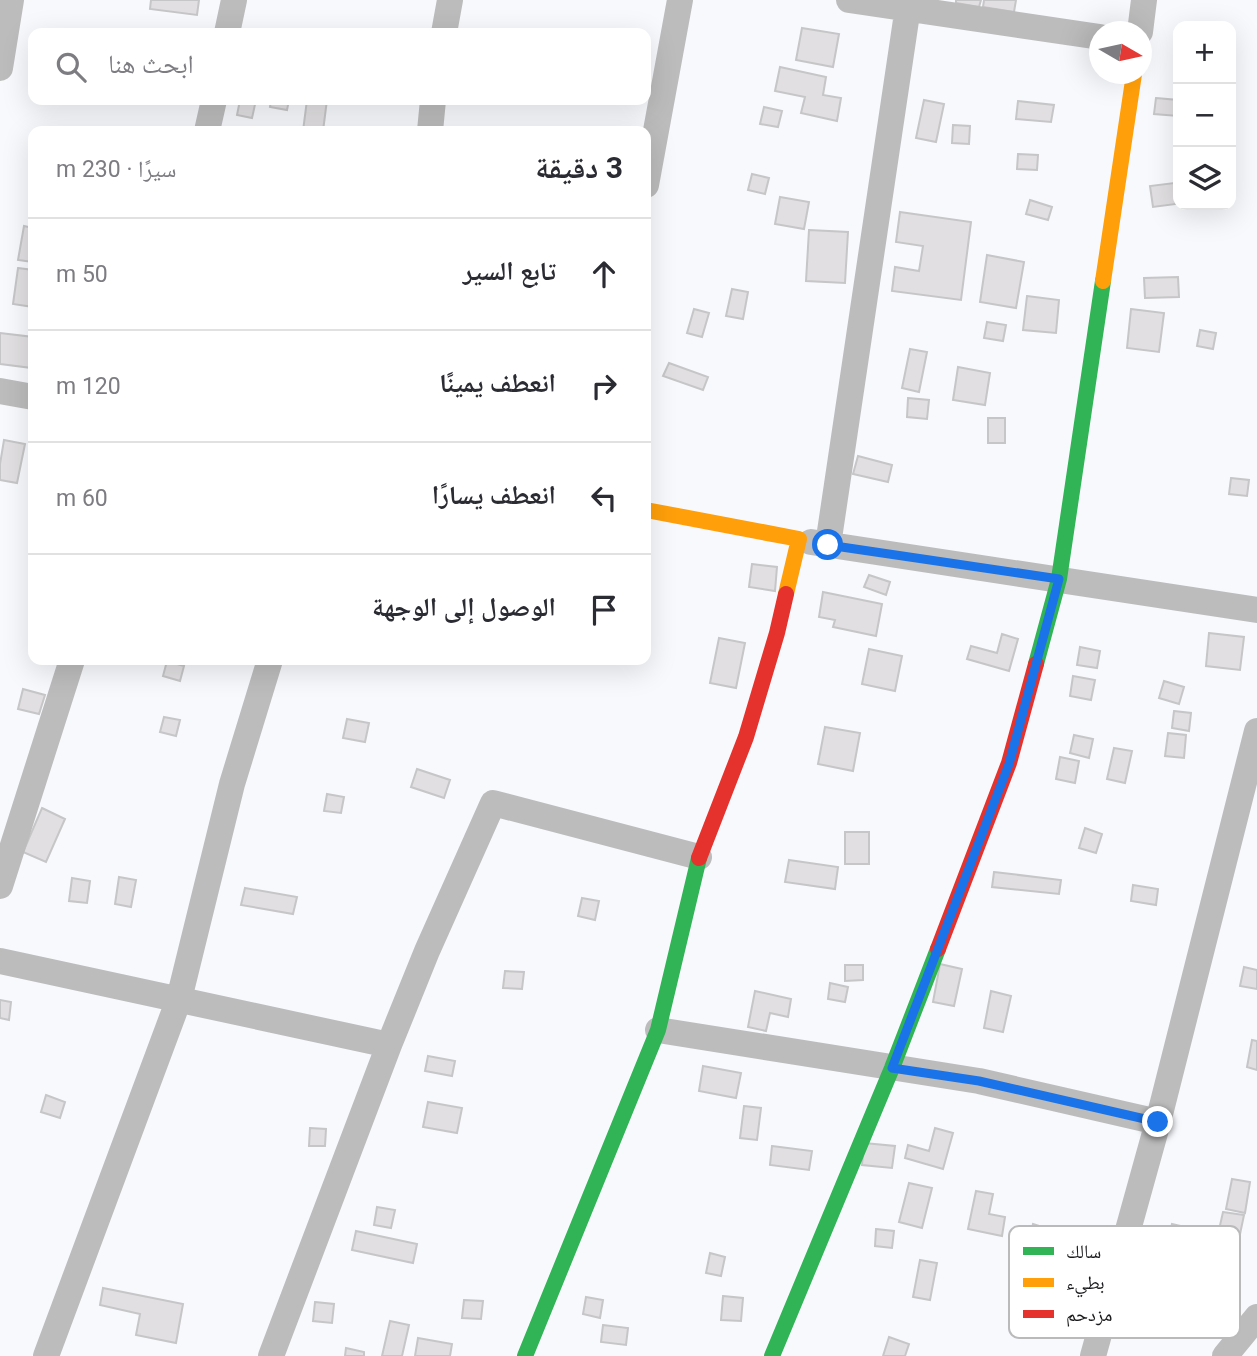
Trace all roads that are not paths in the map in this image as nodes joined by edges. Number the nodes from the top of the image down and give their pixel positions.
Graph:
1 (10, 0) edge
2 (234, 0) edge
3 (450, 0) edge
4 (680, 0) edge
5 (849, 0) edge
6 (1144, 0) edge
7 (908, 4) edge
8 (1141, 21) edge
9 (228, 28) edge
10 (445, 28) edge
11 (1089, 35) edge
12 (0, 68) edge
13 (1133, 84) edge
14 (213, 105) edge
15 (433, 105) edge
16 (209, 126) edge
17 (430, 126) edge
18 (651, 158) edge
19 (0, 391) edge
20 (28, 396) edge
21 (651, 511) edge
22 (799, 540) junction
23 (828, 545) junction
24 (1059, 579) junction
25 (1257, 610) edge
26 (70, 665) edge
27 (268, 665) edge
28 (1257, 731) edge
29 (699, 857) junction
30 (0, 886) edge
31 (0, 961) edge
32 (179, 999) junction
33 (658, 1030) junction
34 (389, 1045) junction
35 (892, 1068) junction
36 (1158, 1122) junction
37 (1129, 1226) edge
38 (1257, 1317) edge
39 (1098, 1338) edge
40 (1227, 1355) edge
41 (46, 1356) edge
42 (271, 1356) edge
43 (525, 1356) edge
44 (772, 1356) edge
45 (1093, 1356) edge

1 - 12 street
2 - 9 street
3 - 10 street
4 - 18 street
5 - 7 street
6 - 8 street
7 - 11 street
7 - 23 street
13 - 24 street
14 - 16 street
15 - 17 street
19 - 20 street
21 - 22 street
22 - 23 street
22 - 29 street
23 - 24 street
24 - 25 street
24 - 35 street
26 - 30 street
27 - 32 street
28 - 36 street
29 - 33 street
29 - 34 street
31 - 32 street
32 - 34 street
32 - 41 street
33 - 35 street
33 - 43 street
34 - 42 street
35 - 36 street
35 - 44 street
36 - 37 street
38 - 40 street
39 - 45 street

